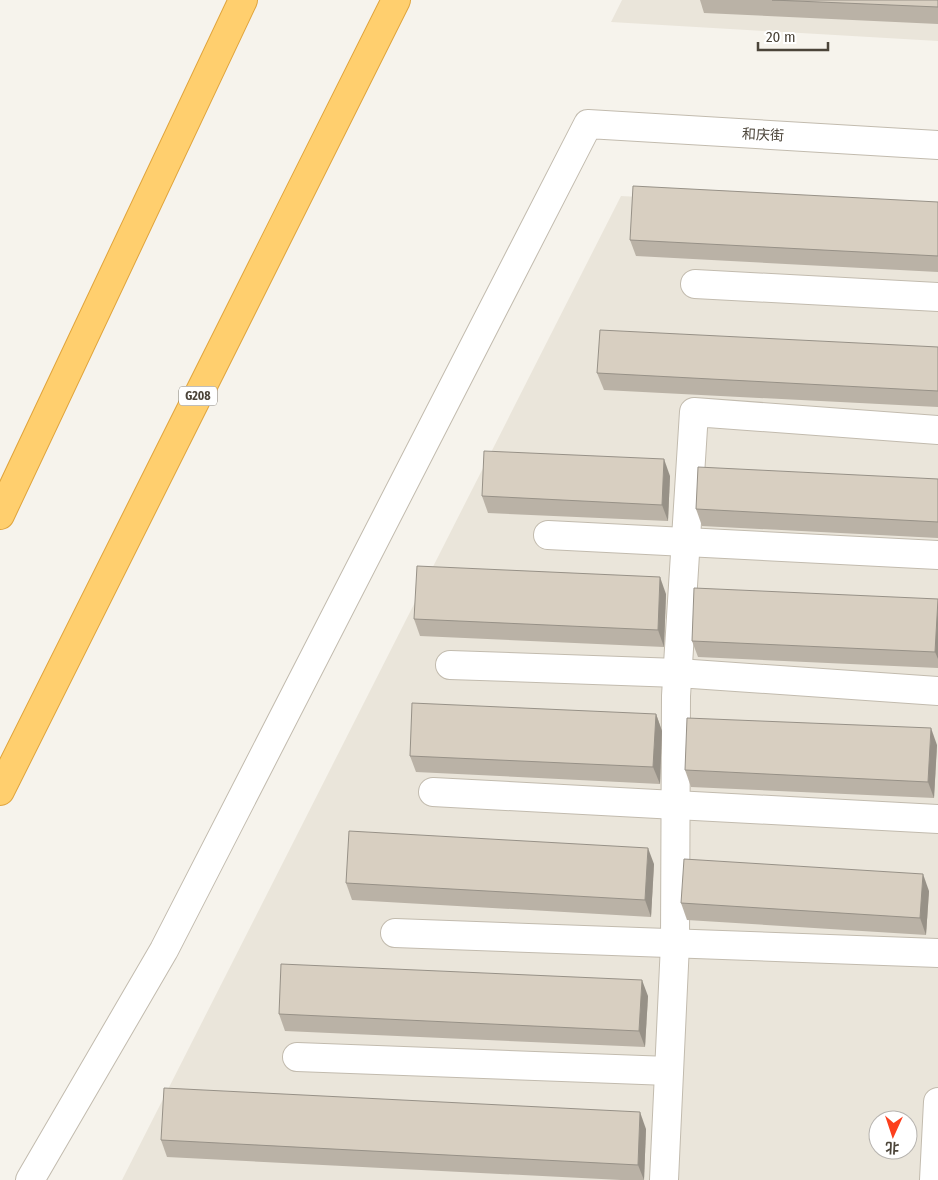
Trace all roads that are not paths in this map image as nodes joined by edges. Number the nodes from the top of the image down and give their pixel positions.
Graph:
1 (243, 0) edge
2 (396, 0) edge
3 (938, 145) edge
4 (695, 284) dead end
5 (938, 297) edge
6 (938, 430) edge
7 (0, 515) edge
8 (548, 535) dead end
9 (686, 543) junction
10 (938, 555) edge
11 (450, 665) dead end
12 (678, 673) junction
13 (938, 691) edge
14 (0, 791) edge
15 (433, 792) dead end
16 (676, 805) junction
17 (938, 819) edge
18 (395, 933) dead end
19 (676, 944) junction
20 (938, 953) edge
21 (297, 1057) dead end
22 (669, 1071) junction
23 (938, 1102) edge
24 (30, 1180) edge
25 (664, 1180) edge
26 (934, 1180) edge

1 - 7 highway
2 - 14 highway, G208
3 - 24 street, 和庆街
4 - 5 street
6 - 9 street
8 - 9 street
9 - 10 street
9 - 12 street
11 - 12 street
12 - 13 street
12 - 16 street
15 - 16 street
16 - 17 street
16 - 19 street
18 - 19 street
19 - 20 street
19 - 22 street
21 - 22 street
22 - 25 street
23 - 26 street

